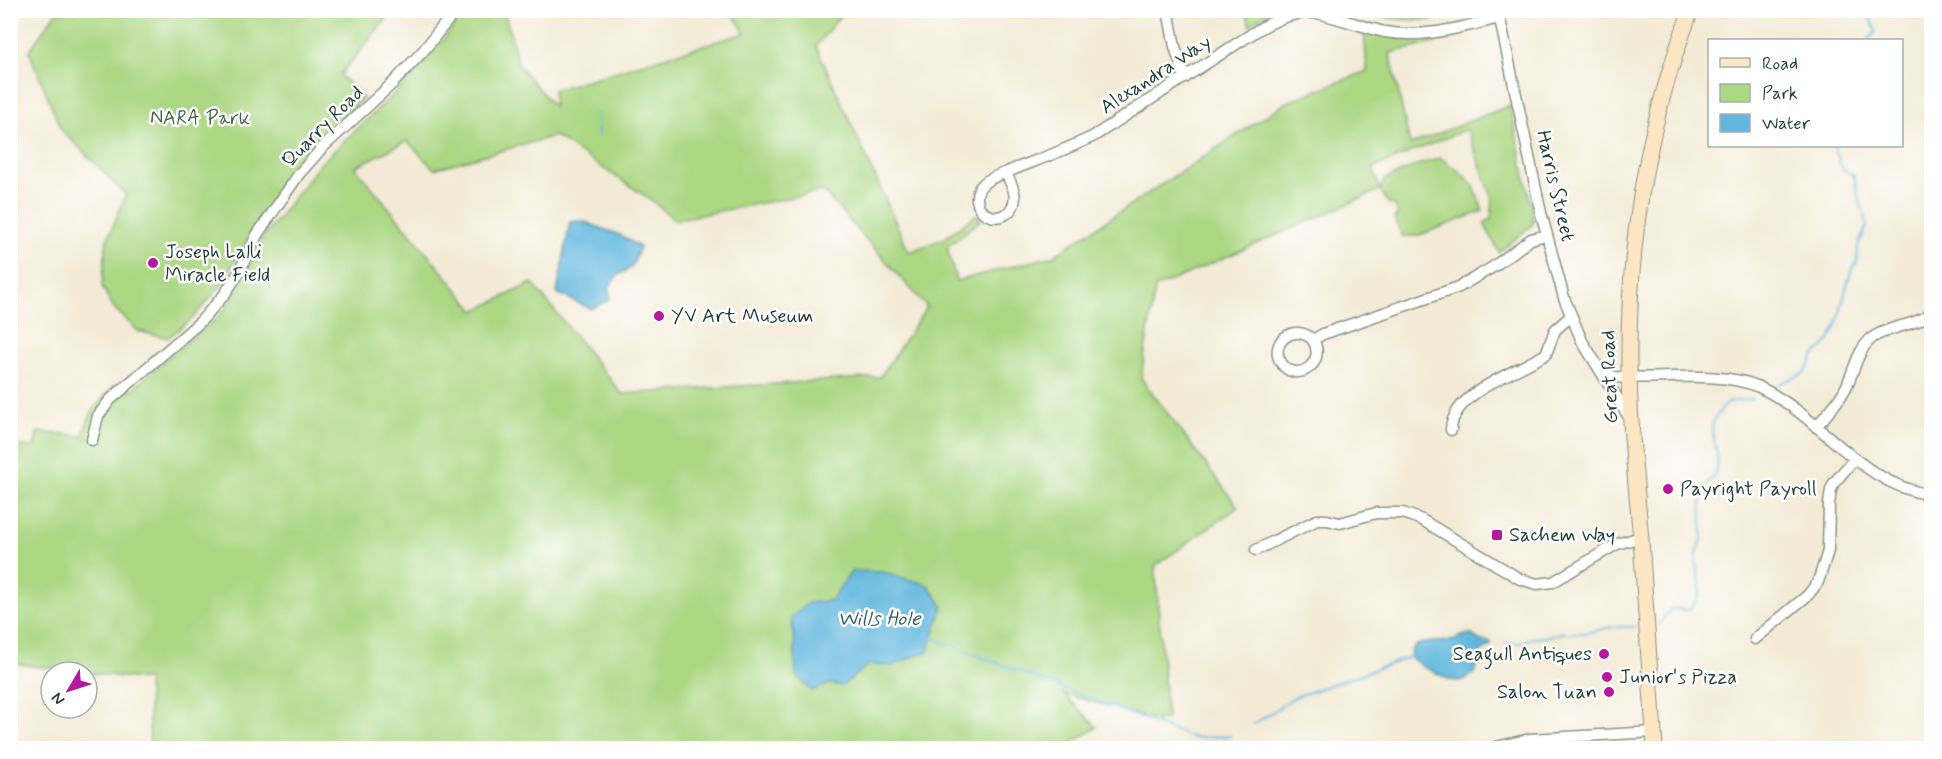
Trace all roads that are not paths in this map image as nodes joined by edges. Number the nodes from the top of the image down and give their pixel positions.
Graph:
1 (456, 10) edge
2 (1168, 10) edge
3 (1691, 10) edge
4 (1499, 14) edge
5 (1185, 78) junction
6 (1006, 173) dead end
7 (1546, 234) junction
8 (1932, 313) edge
9 (1570, 316) junction
10 (1313, 340) dead end
11 (1595, 364) junction
12 (1629, 378) junction
13 (1631, 420) junction
14 (1816, 427) junction
15 (1451, 430) dead end
16 (92, 440) dead end
17 (1854, 459) junction
18 (1932, 495) edge
19 (1641, 537) junction
20 (1256, 550) dead end
21 (1755, 639) dead end
22 (1654, 732) junction
23 (1492, 748) edge
24 (1655, 748) edge

1 - 16 street, Quarry Road
2 - 5 street
3 - 12 main road, Great Road
4 - 5 street, Alexandra Way
4 - 7 street, Harris Street
5 - 6 street, Alexandra Way
7 - 9 street, Harris Street
7 - 10 street
8 - 14 street
9 - 11 street, Harris Street
9 - 15 street
11 - 12 street
11 - 13 street, Harris Street
12 - 13 main road, Great Road
12 - 14 street
13 - 19 main road, Great Road
14 - 17 street
17 - 18 street
17 - 21 street
19 - 20 street
19 - 22 main road, Great Road
22 - 23 street
22 - 24 main road, Great Road

